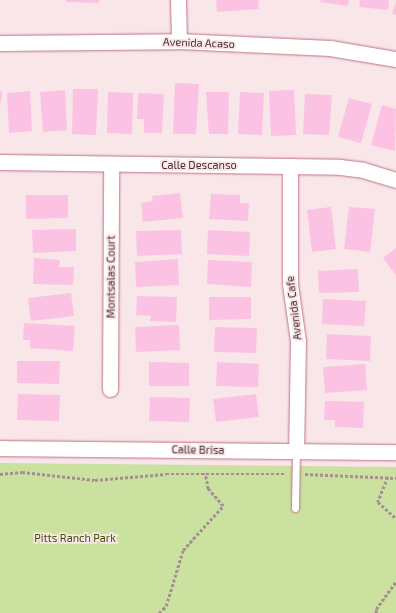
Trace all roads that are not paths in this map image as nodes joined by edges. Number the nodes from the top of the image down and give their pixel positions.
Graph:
1 (178, 0) edge
2 (179, 41) junction
3 (0, 43) edge
4 (396, 59) edge
5 (0, 162) edge
6 (111, 164) junction
7 (290, 166) junction
8 (396, 180) edge
9 (110, 389) dead end
10 (0, 448) edge
11 (296, 451) junction
12 (396, 452) edge
13 (295, 508) dead end

1 - 2 street
2 - 3 street, Avenida Acaso
2 - 4 street, Avenida Acaso
5 - 6 street, Calle Descanso
6 - 7 street, Calle Descanso
6 - 9 street, Montsalas Court
7 - 8 street, Calle Descanso
7 - 11 street, Avenida Cafe
10 - 11 street, Calle Brisa
11 - 12 street, Calle Brisa
11 - 13 lane

